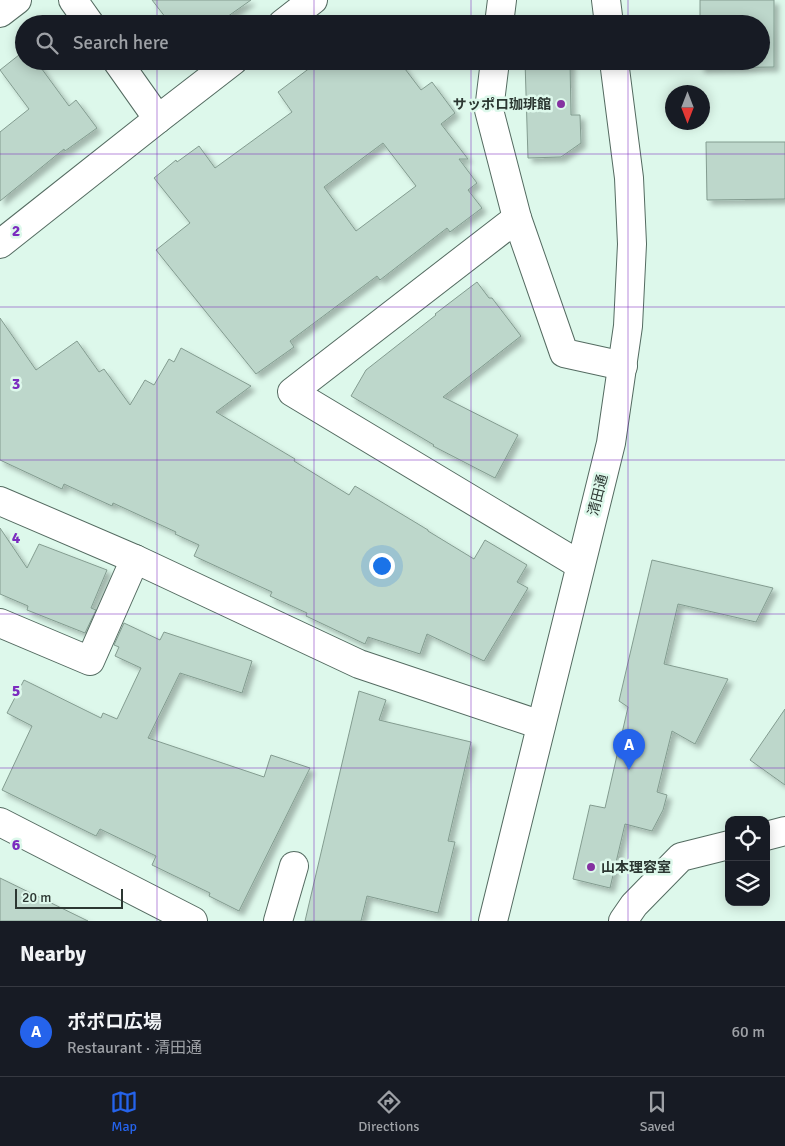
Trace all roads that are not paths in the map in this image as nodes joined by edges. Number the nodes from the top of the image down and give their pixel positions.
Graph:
1 (17, 0) edge
2 (73, 0) edge
3 (313, 0) edge
4 (502, 0) edge
5 (606, 0) edge
6 (0, 13) edge
7 (84, 15) edge
8 (294, 15) edge
9 (500, 15) edge
10 (608, 15) edge
11 (123, 70) edge
12 (221, 70) edge
13 (494, 70) edge
14 (615, 70) edge
15 (158, 119) junction
16 (517, 218) junction
17 (0, 244) edge
18 (623, 366) junction
19 (0, 501) edge
20 (135, 559) junction
21 (580, 565) junction
22 (0, 623) edge
23 (541, 725) junction
24 (0, 822) edge
25 (785, 831) edge
26 (770, 835) edge
27 (725, 846) edge
28 (294, 866) dead end
29 (193, 921) edge
30 (278, 921) edge
31 (493, 921) edge
32 (623, 921) edge

1 - 6 street
2 - 7 street
3 - 8 street
4 - 9 street
5 - 10 street
11 - 15 street
12 - 15 street
13 - 16 street
14 - 18 street, 清田通
15 - 17 street
16 - 18 street
16 - 21 street
18 - 21 street, 清田通
19 - 20 street
20 - 22 street
20 - 23 street
21 - 23 street, 清田通
23 - 31 street, 清田通
24 - 29 street
25 - 26 street
27 - 32 street
28 - 30 street

